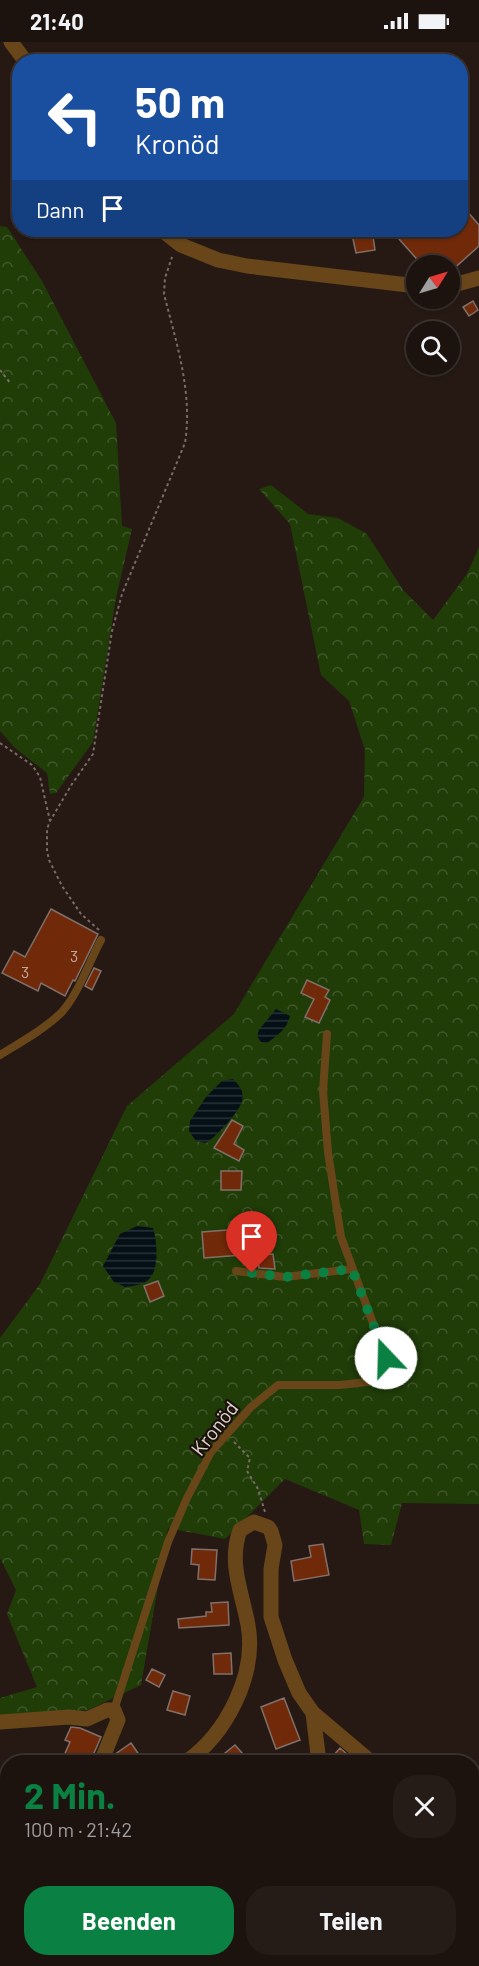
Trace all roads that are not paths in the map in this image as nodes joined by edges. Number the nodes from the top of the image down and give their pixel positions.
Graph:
1 (10, 42) edge
2 (20, 54) edge
3 (171, 237) edge
4 (479, 278) edge
5 (460, 283) edge
6 (406, 285) edge
7 (102, 940) road end
8 (327, 1034) dead end
9 (0, 1055) edge
10 (352, 1269) junction
11 (236, 1271) dead end
12 (114, 1710) junction
13 (313, 1713) junction
14 (0, 1722) edge
15 (104, 1755) edge
16 (194, 1755) edge
17 (318, 1755) edge
18 (363, 1755) edge

1 - 2 street
3 - 6 street
4 - 5 street
7 - 9 lane
8 - 10 lane, Kronöd
10 - 11 lane
10 - 12 lane, Kronöd
12 - 14 street
12 - 15 street
13 - 16 street
13 - 17 street
13 - 18 street

